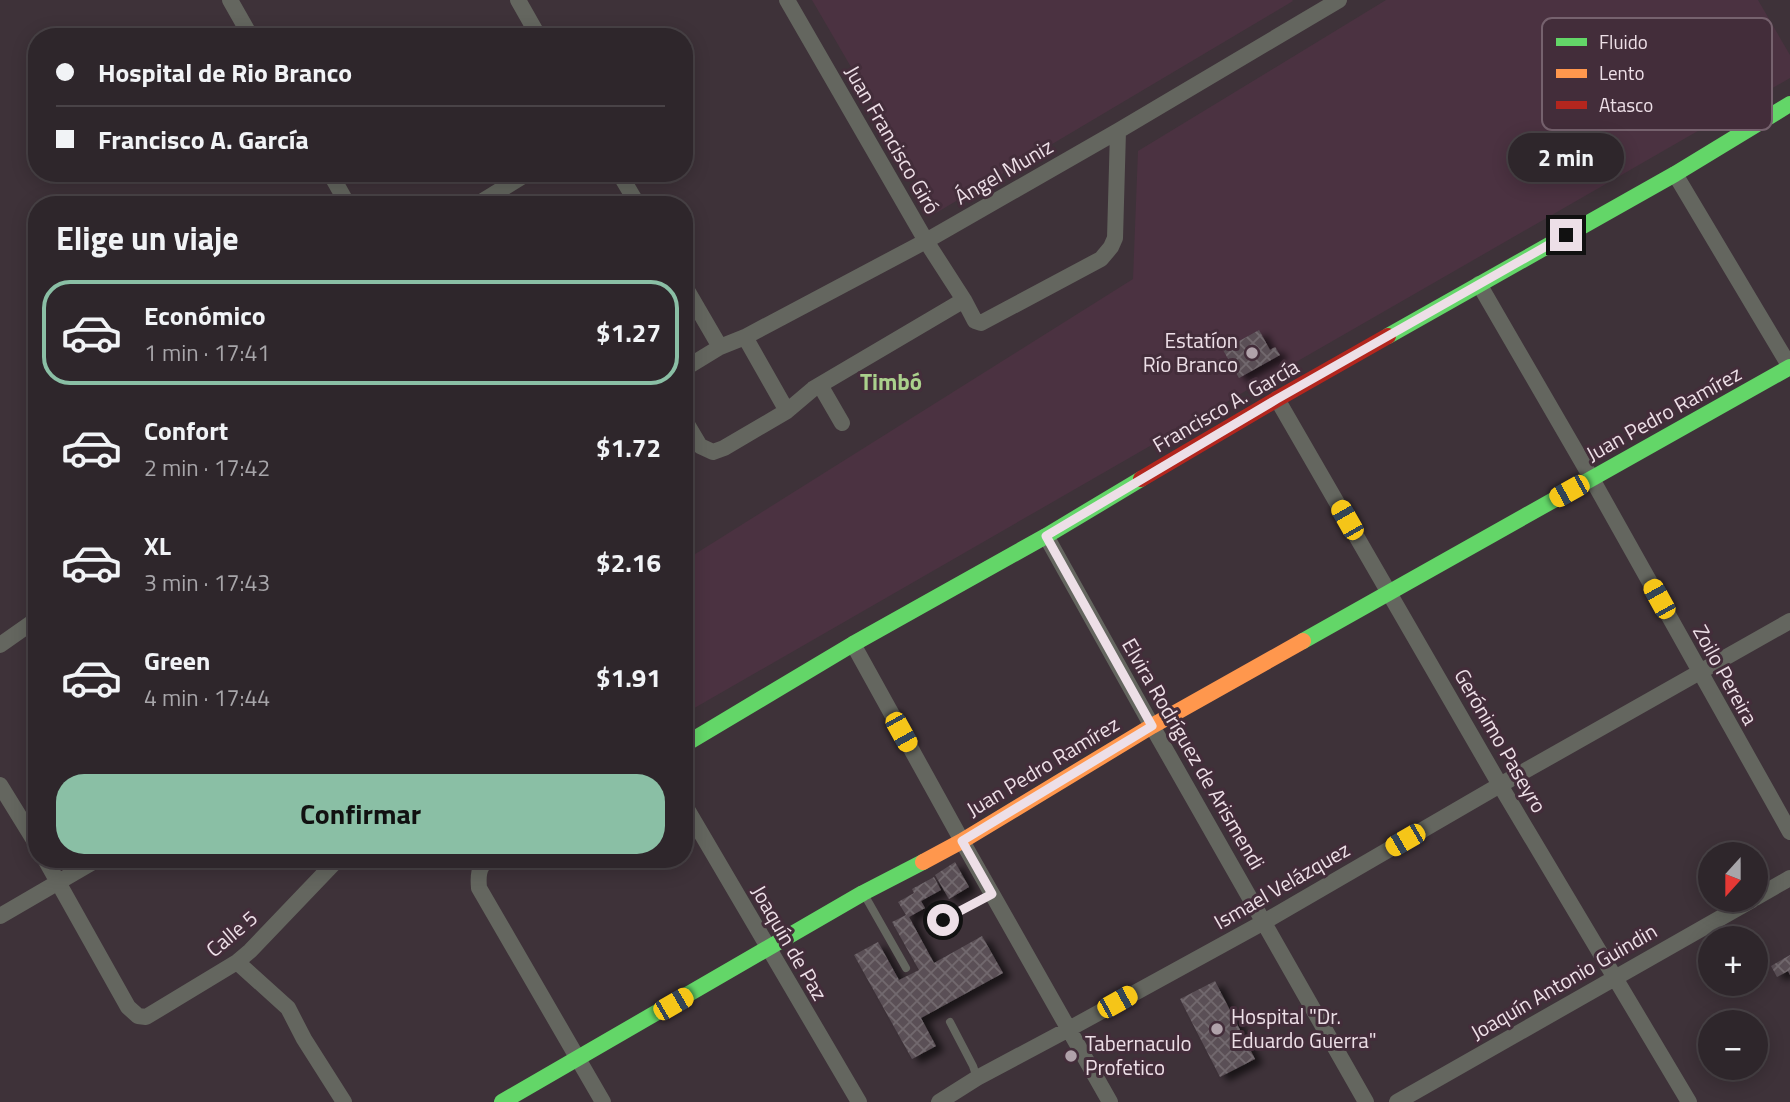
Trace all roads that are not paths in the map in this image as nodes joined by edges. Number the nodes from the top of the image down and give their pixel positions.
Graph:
1 (230, 0) edge
2 (518, 0) edge
3 (787, 0) edge
4 (1339, 0) edge
5 (1313, 7) edge
6 (246, 28) edge
7 (534, 28) edge
8 (1790, 104) edge
9 (1772, 115) edge
10 (1747, 130) edge
11 (1118, 131) junction
12 (1675, 174) junction
13 (513, 182) edge
14 (491, 196) edge
15 (926, 241) junction
16 (1479, 284) junction
17 (693, 300) edge
18 (964, 300) junction
19 (745, 337) junction
20 (720, 347) junction
21 (693, 364) edge
22 (1790, 367) edge
23 (820, 385) junction
24 (1277, 399) junction
25 (787, 411) junction
26 (842, 423) dead end
27 (693, 434) edge
28 (1592, 478) junction
29 (1046, 536) junction
30 (1389, 592) junction
31 (1790, 621) edge
32 (28, 625) edge
33 (853, 644) junction
34 (0, 645) edge
35 (1699, 672) junction
36 (1152, 726) junction
37 (693, 740) edge
38 (0, 785) edge
39 (1500, 785) junction
40 (693, 820) edge
41 (28, 830) edge
42 (1790, 832) edge
43 (962, 841) junction
44 (51, 868) edge
45 (82, 868) edge
46 (329, 868) edge
47 (483, 868) edge
48 (1790, 878) edge
49 (59, 881) junction
50 (1768, 891) edge
51 (863, 893) junction
52 (992, 894) junction
53 (1731, 912) edge
54 (0, 916) edge
55 (943, 920) dead end
56 (1264, 922) junction
57 (768, 949) junction
58 (237, 962) junction
59 (906, 968) dead end
60 (1616, 977) junction
61 (950, 1022) dead end
62 (1069, 1029) junction
63 (578, 1059) junction
64 (977, 1078) junction
65 (344, 1102) edge
66 (502, 1102) edge
67 (603, 1102) edge
68 (859, 1102) edge
69 (939, 1102) edge
70 (1110, 1102) edge
71 (1366, 1102) edge
72 (1397, 1102) edge
73 (1689, 1102) edge

1 - 6 street
2 - 7 street
3 - 15 street, Juan Francisco Giró
4 - 5 street, Ángel Muniz
5 - 11 street, Ángel Muniz
8 - 9 street, Francisco A. García
10 - 12 street, Francisco A. García
11 - 15 street, Ángel Muniz
11 - 18 street, Juan Francisco Giró
12 - 16 street, Francisco A. García
12 - 22 street
13 - 14 street
15 - 18 street, Juan Francisco Giró
15 - 19 street, Ángel Muniz
16 - 24 street, Francisco A. García
16 - 28 street, Zoilo Pereira
17 - 20 street
18 - 23 street
19 - 20 street, Ángel Muniz
19 - 25 street
20 - 21 street, Ángel Muniz
22 - 28 street, Juan Pedro Ramírez
23 - 25 street
23 - 26 street
24 - 29 street, Francisco A. García
24 - 30 street, Gerónimo Paseyro
25 - 27 street
28 - 30 street, Juan Pedro Ramírez
28 - 35 street, Zoilo Pereira
29 - 33 street, Francisco A. García
29 - 36 street, Elvira Rodríguez de Arismendi
30 - 36 street, Juan Pedro Ramírez
30 - 39 street, Gerónimo Paseyro
31 - 35 street, Ismael Velázquez
32 - 34 street
33 - 37 street, Francisco A. García
33 - 43 street
35 - 39 street, Ismael Velázquez
35 - 42 street, Zoilo Pereira
36 - 43 street, Juan Pedro Ramírez
36 - 56 street, Elvira Rodríguez de Arismendi
38 - 41 street
39 - 56 street, Ismael Velázquez
39 - 60 street, Gerónimo Paseyro
40 - 57 street, Joaquín de Paz
43 - 51 street, Juan Pedro Ramírez
43 - 52 street
44 - 49 street
45 - 49 street
46 - 58 street, Calle 5
47 - 63 street
48 - 50 street, Joaquín Antonio Guindin
49 - 54 street
49 - 58 street, Calle 5
51 - 57 street, Juan Pedro Ramírez
51 - 59 lane
52 - 55 lane
52 - 62 street
53 - 60 street, Joaquín Antonio Guindin
56 - 62 street, Ismael Velázquez
56 - 71 street, Elvira Rodríguez de Arismendi
57 - 63 street, Juan Pedro Ramírez
57 - 68 street, Joaquín de Paz
58 - 65 street
60 - 72 street, Joaquín Antonio Guindin
60 - 73 street, Gerónimo Paseyro
61 - 64 lane
62 - 64 street, Ismael Velázquez
62 - 70 street
63 - 66 street, Juan Pedro Ramírez
63 - 67 street
64 - 69 street, Ismael Velázquez

